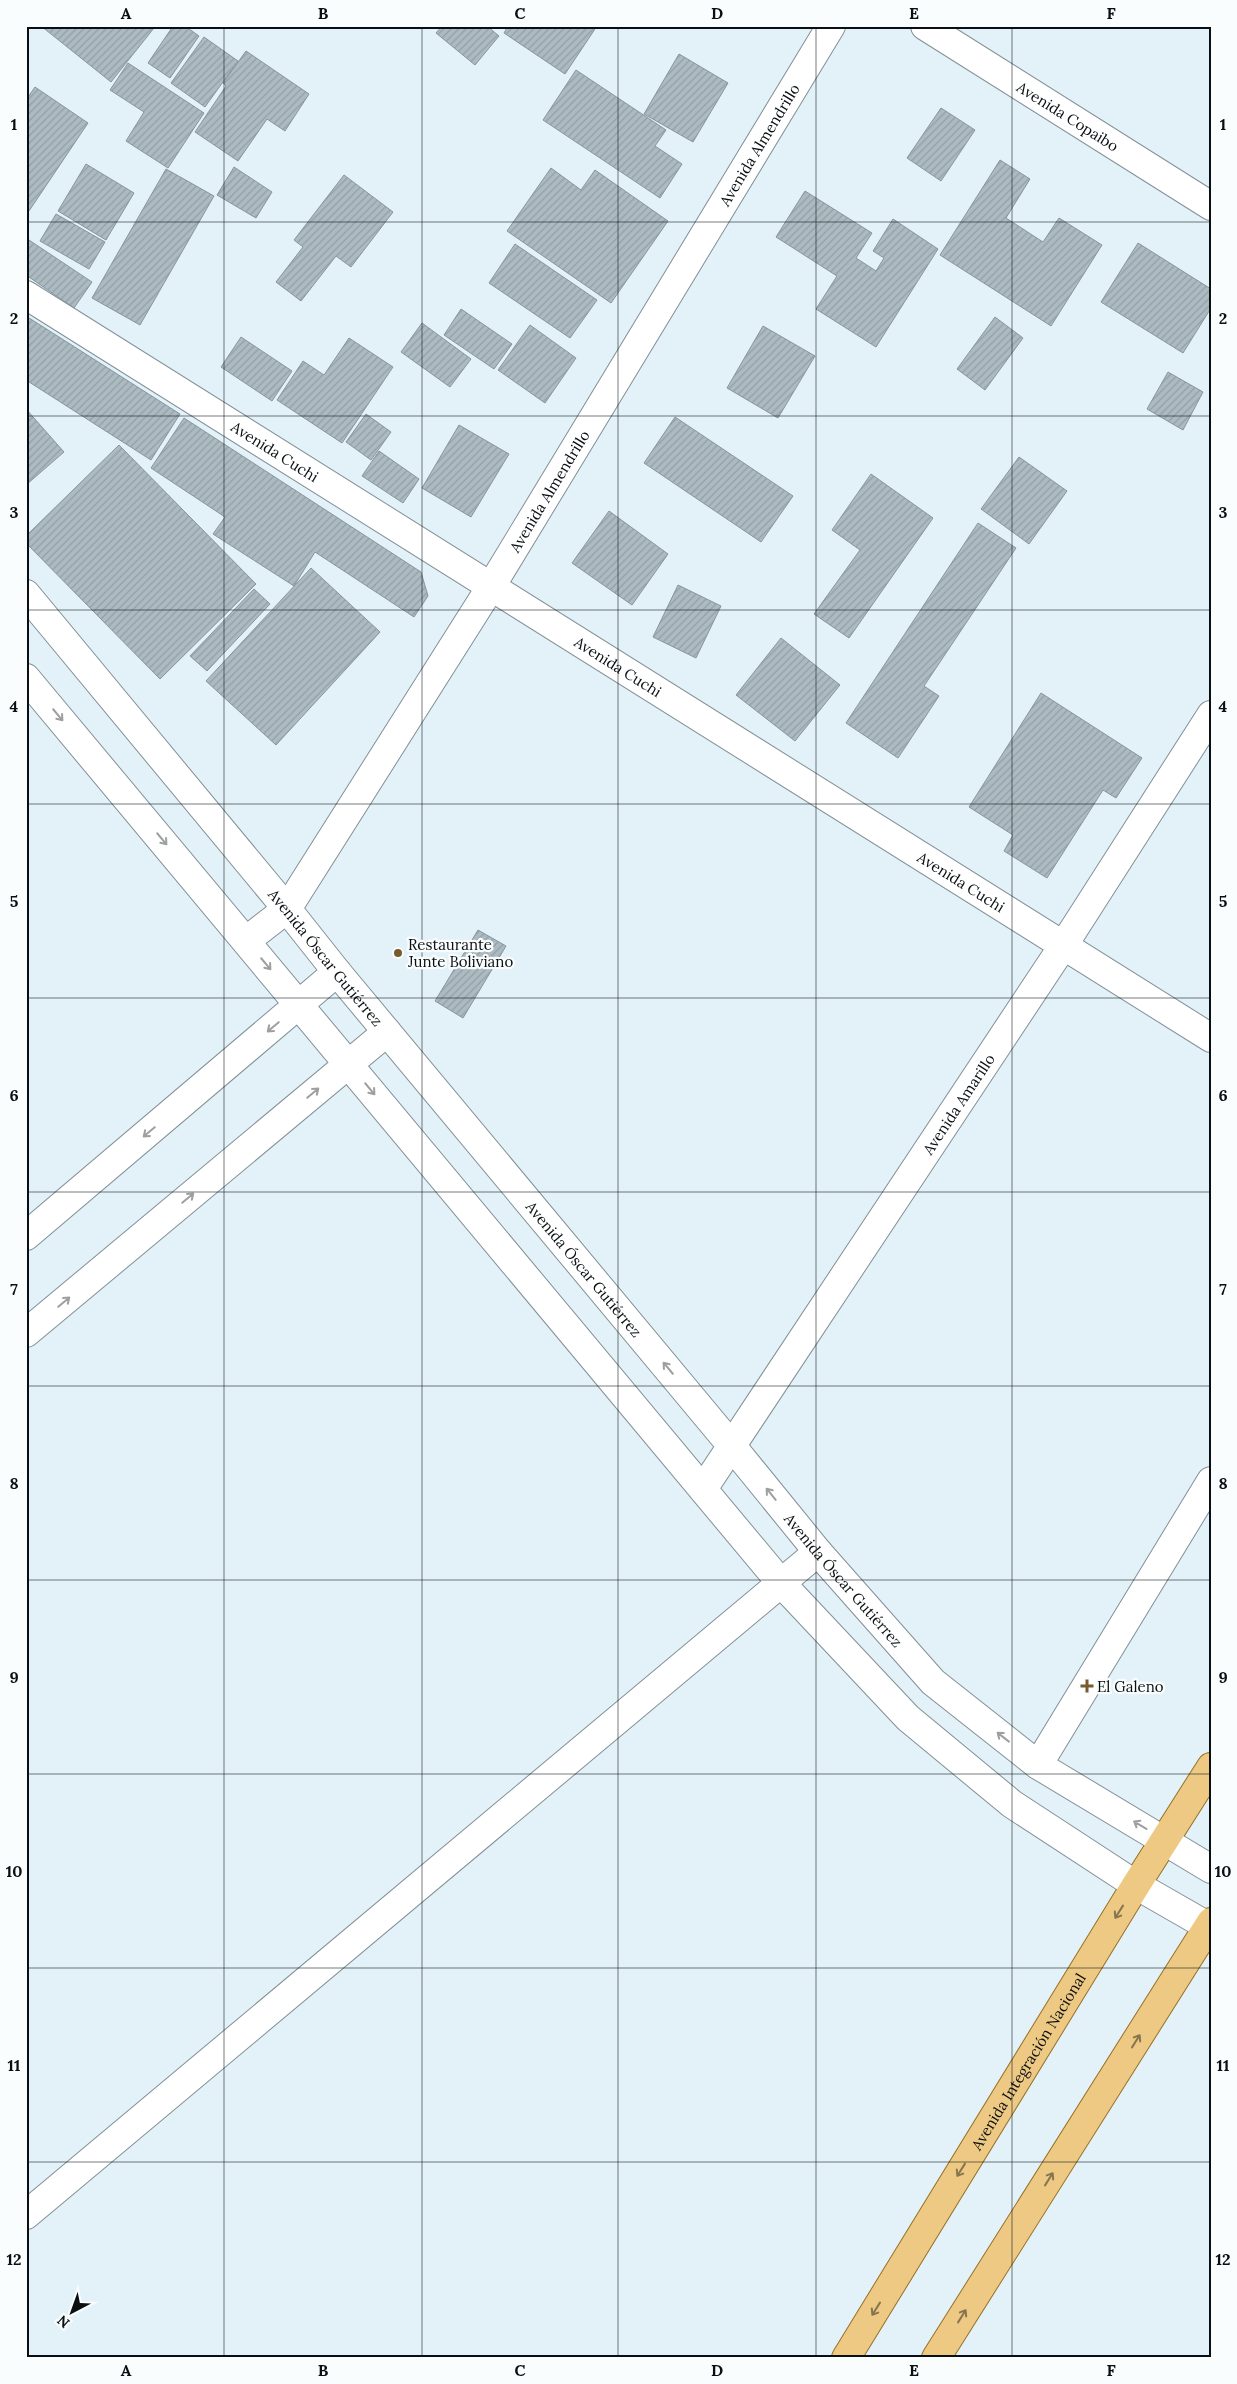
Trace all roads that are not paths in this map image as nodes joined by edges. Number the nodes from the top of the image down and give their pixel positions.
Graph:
1 (832, 26) edge
2 (925, 26) edge
3 (1211, 206) edge
4 (26, 295) edge
5 (492, 585) junction
6 (26, 594) edge
7 (26, 678) edge
8 (1211, 715) edge
9 (287, 909) junction
10 (246, 940) junction
11 (1063, 946) junction
12 (336, 972) junction
13 (300, 1004) junction
14 (387, 1032) junction
15 (1211, 1038) edge
16 (349, 1064) junction
17 (26, 1236) edge
18 (26, 1333) edge
19 (732, 1445) junction
20 (1211, 1481) edge
21 (703, 1489) junction
22 (818, 1552) junction
23 (781, 1583) junction
24 (1038, 1765) junction
25 (1211, 1767) edge
26 (1164, 1839) junction
27 (1211, 1869) edge
28 (1136, 1884) junction
29 (1210, 1925) edge
30 (26, 2214) edge
31 (846, 2358) edge
32 (936, 2358) edge

1 - 5 street, Avenida Almendrillo
2 - 3 street, Avenida Copaibo
4 - 5 street, Avenida Cuchi
5 - 9 street, Avenida Almendrillo
5 - 11 street, Avenida Cuchi
6 - 9 street, Avenida Óscar Gutiérrez
7 -> 10 street
8 - 11 street, Avenida Amarillo
9 - 10 street, Avenida Almendrillo
9 - 12 street, Avenida Óscar Gutiérrez
10 -> 13 street
11 - 15 street, Avenida Cuchi
11 - 19 street, Avenida Amarillo
12 - 13 street
12 - 14 street, Avenida Óscar Gutiérrez
13 - 16 street
13 -> 17 street
14 - 16 street
19 -> 14 street, Avenida Óscar Gutiérrez
18 -> 16 street
16 -> 21 street
19 - 21 street, Avenida Amarillo
22 -> 19 street, Avenida Óscar Gutiérrez
20 - 24 street
21 - 23 street
22 - 23 street
24 -> 22 street, Avenida Óscar Gutiérrez
23 - 28 street
23 - 30 street
26 -> 24 street, Avenida Óscar Gutiérrez
25 - 26 main road, Avenida Integración Nacional
26 - 27 street, Avenida Óscar Gutiérrez
26 - 28 main road, Avenida Integración Nacional
28 - 29 street
28 -> 31 main road, Avenida Integración Nacional
32 -> 29 main road

